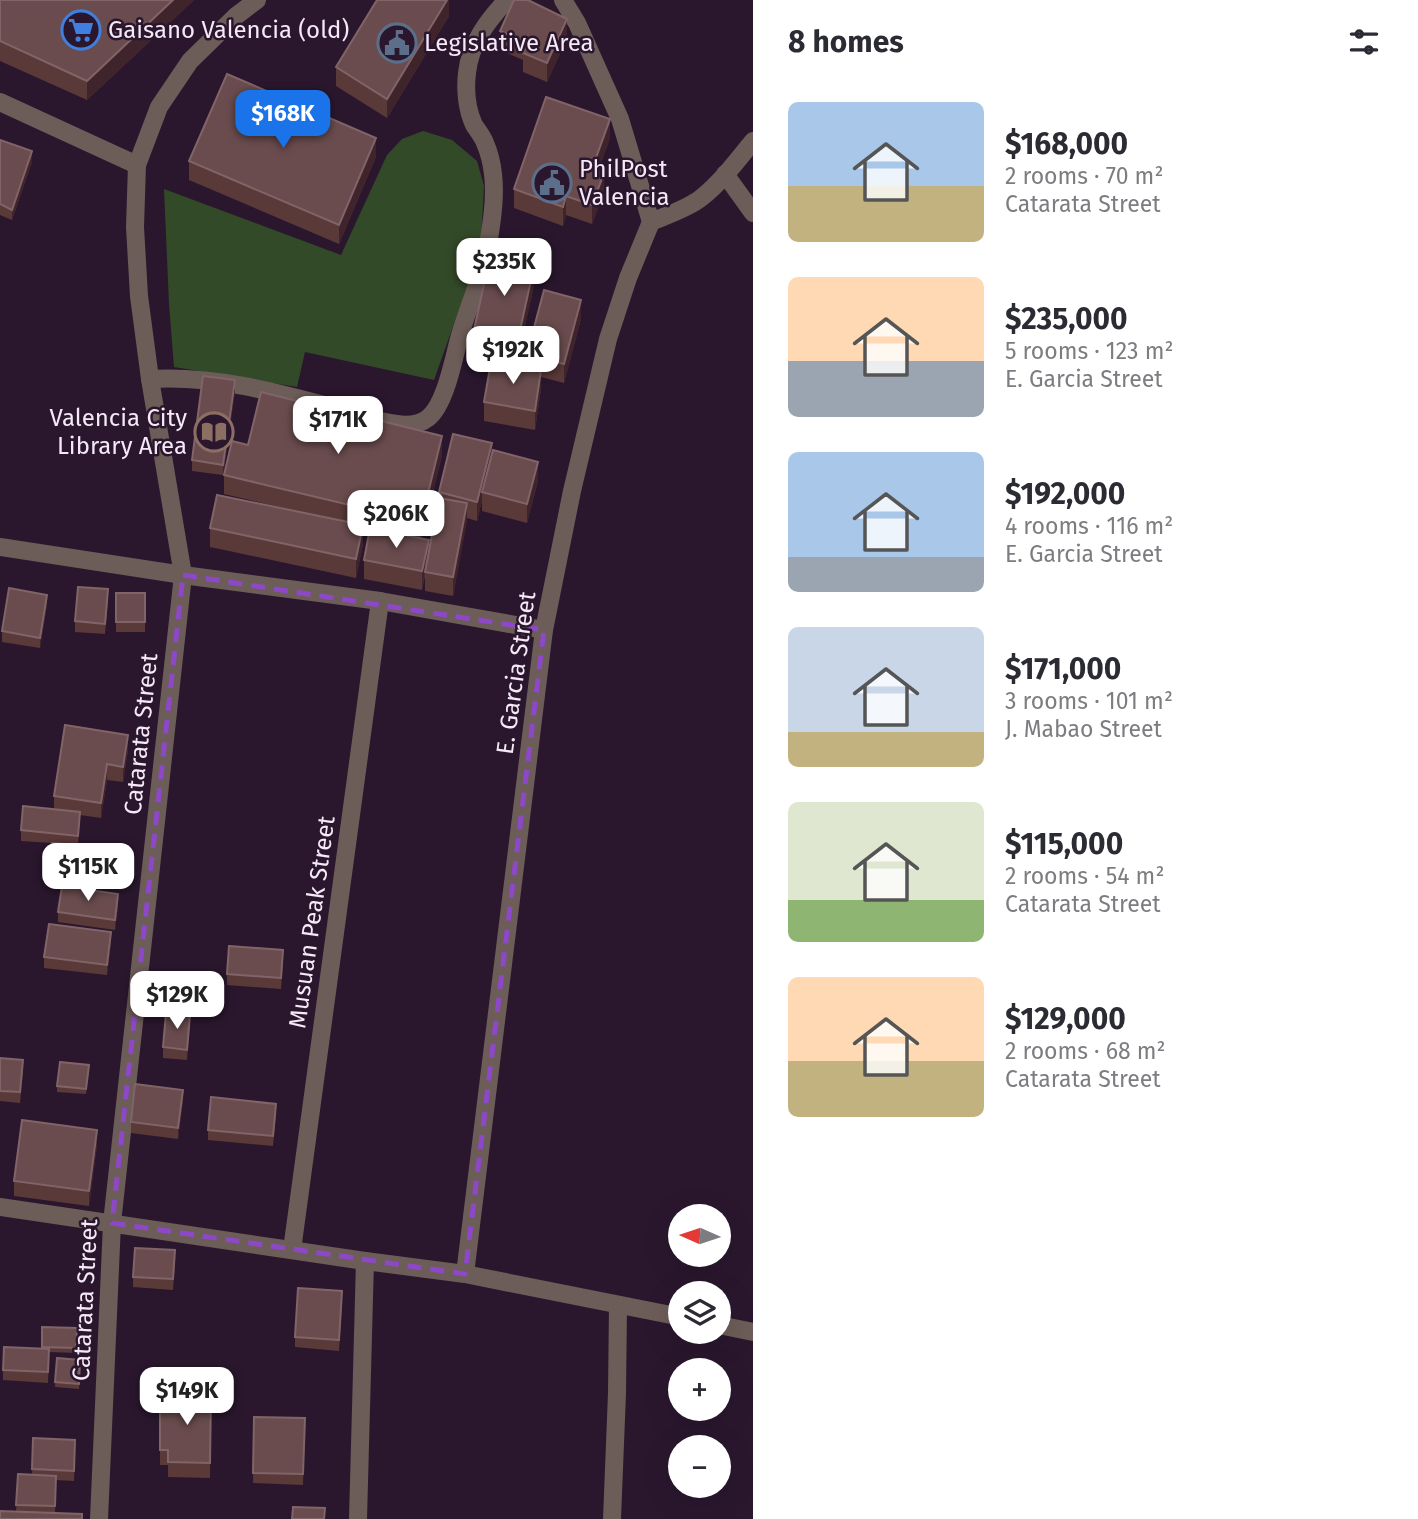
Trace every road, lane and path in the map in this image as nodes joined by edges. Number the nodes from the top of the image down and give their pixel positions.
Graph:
1 (257, 0) edge
2 (507, 0) edge
3 (563, 0) edge
4 (0, 102) edge
5 (753, 141) edge
6 (137, 165) junction
7 (725, 174) junction
8 (753, 213) edge
9 (651, 222) junction
10 (150, 379) junction
11 (0, 547) edge
12 (183, 575) junction
13 (380, 601) junction
14 (544, 630) junction
15 (0, 1207) edge
16 (112, 1223) junction
17 (292, 1250) junction
18 (365, 1261) junction
19 (465, 1274) junction
20 (618, 1305) junction
21 (668, 1315) edge
22 (731, 1327) edge
23 (753, 1332) edge
24 (99, 1519) edge
25 (358, 1519) edge
26 (612, 1519) edge

1 - 6 street, Catarata Street
2 - 10 street
3 - 9 street
4 - 6 street
5 - 7 street
6 - 10 street, Catarata Street
7 - 8 street
7 - 9 street
9 - 14 street, E. Garcia Street
10 - 12 street, Catarata Street
11 - 12 street
12 - 13 street
12 - 16 street, Catarata Street
13 - 14 street
13 - 17 street, Musuan Peak Street
14 - 19 street, E. Garcia Street
15 - 16 street
16 - 17 street
16 - 24 street, Catarata Street
17 - 18 street
18 - 19 street
18 - 25 street
19 - 20 street
20 - 21 street
20 - 26 street
22 - 23 street

